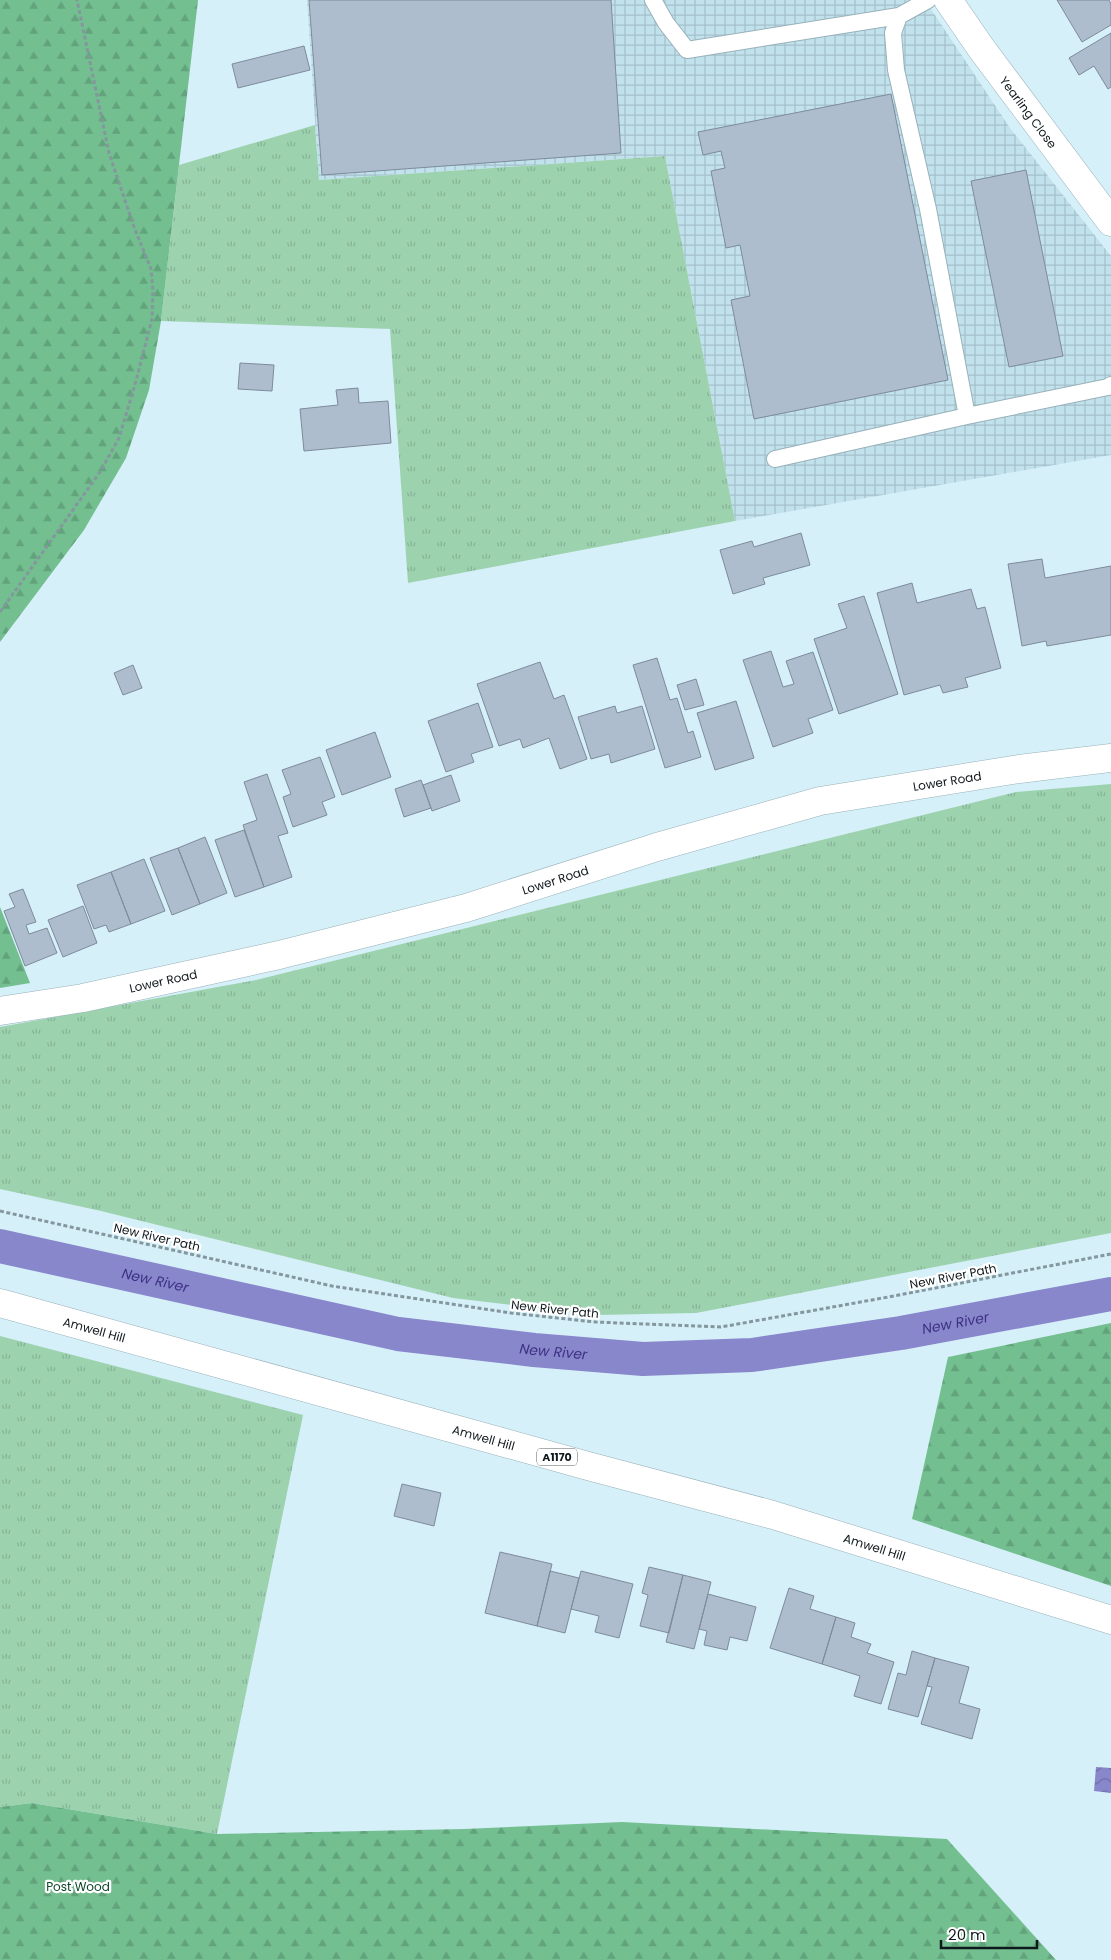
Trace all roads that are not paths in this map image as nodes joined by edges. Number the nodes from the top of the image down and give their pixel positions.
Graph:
1 (653, 0) edge
2 (928, 0) edge
3 (948, 0) edge
4 (899, 16) junction
5 (1111, 222) edge
6 (1111, 384) edge
7 (967, 416) junction
8 (775, 459) dead end
9 (1111, 758) edge
10 (0, 1011) edge
11 (0, 1303) edge
12 (1111, 1620) edge

1 - 4 lane
2 - 4 lane
3 - 5 street, Yearling Close
4 - 7 lane
6 - 7 lane
7 - 8 lane
9 - 10 street, Lower Road
11 - 12 street, Amwell Hill / A1170

